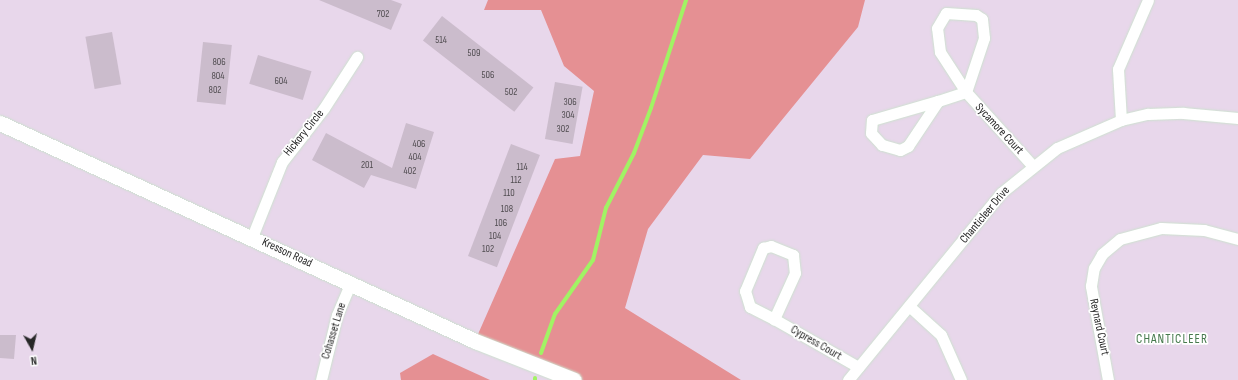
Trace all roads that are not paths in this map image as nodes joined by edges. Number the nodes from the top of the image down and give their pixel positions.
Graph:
1 (1148, 0) edge
2 (357, 56) dead end
3 (966, 92) junction
4 (938, 101) junction
5 (1238, 118) edge
6 (1121, 120) junction
7 (0, 122) edge
8 (1032, 165) junction
9 (252, 237) junction
10 (1238, 239) edge
11 (351, 282) junction
12 (909, 306) junction
13 (774, 319) junction
14 (858, 368) junction
15 (321, 380) edge
16 (574, 380) edge
17 (848, 380) edge
18 (961, 380) edge
19 (1108, 380) edge

1 - 6 street
2 - 9 street, Hickory Circle
3 - 3 street, Sycamore Court
3 - 4 street
3 - 8 street, Sycamore Court
4 - 4 street
5 - 6 street, Chanticleer Drive
6 - 8 street, Chanticleer Drive
7 - 9 street, Kresson Road
8 - 12 street, Chanticleer Drive
9 - 11 street, Kresson Road
10 - 19 street, Reynard Court
11 - 15 street, Cohasset Lane
11 - 16 street, Kresson Road
12 - 14 street, Chanticleer Drive
12 - 18 street
13 - 13 street, Cypress Court
13 - 14 street, Cypress Court
14 - 17 street, Chanticleer Drive

